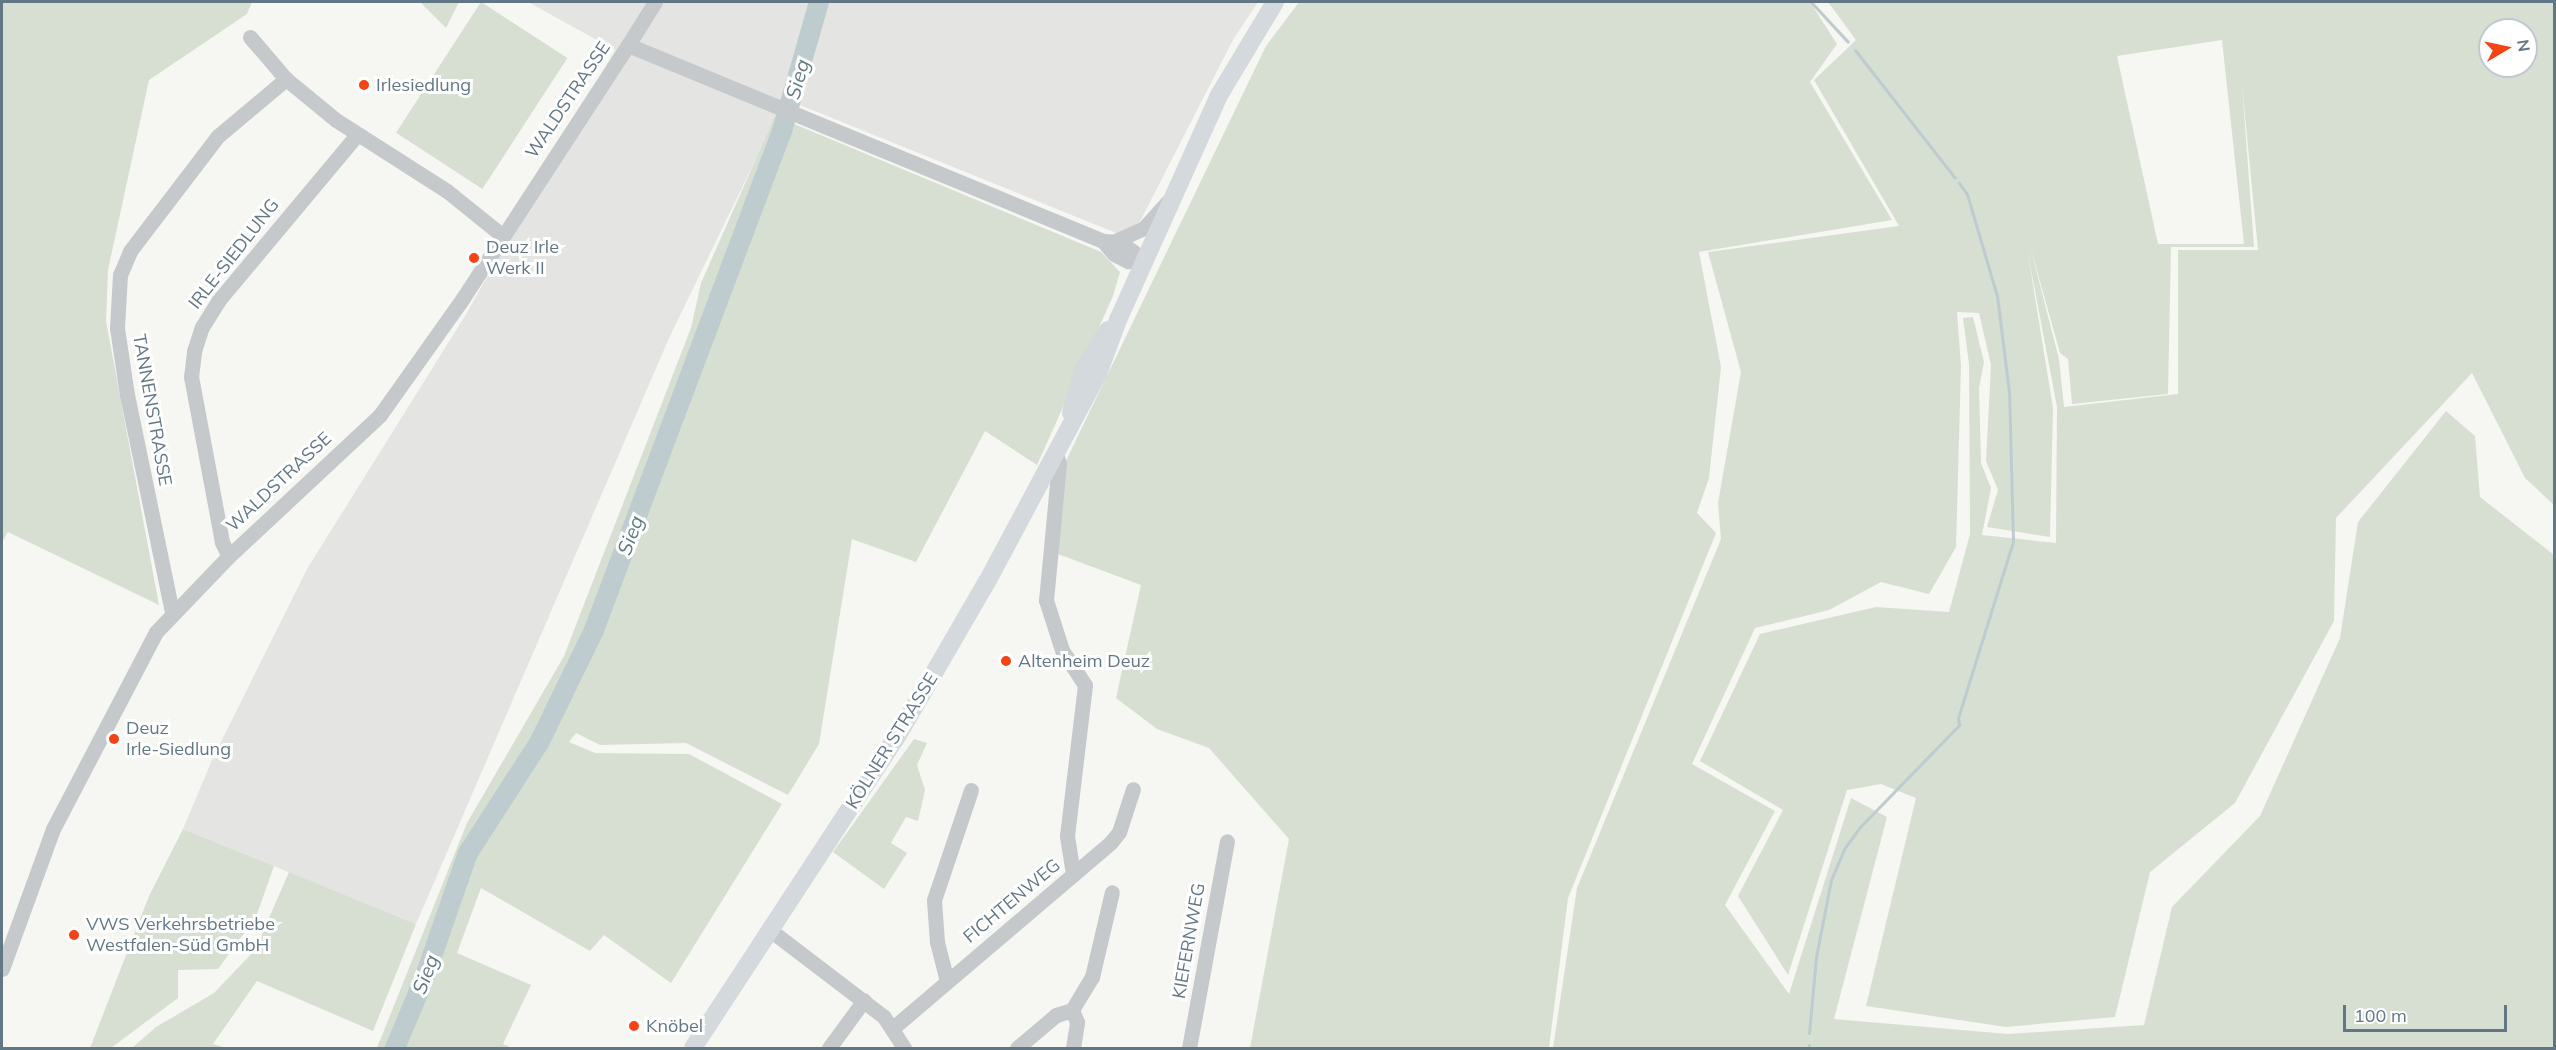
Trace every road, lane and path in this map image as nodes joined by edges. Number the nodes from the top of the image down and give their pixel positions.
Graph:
1 (655, 2) edge
2 (1275, 2) edge
3 (250, 37) dead end
4 (628, 45) junction
5 (286, 79) junction
6 (356, 135) junction
7 (1172, 197) junction
8 (503, 236) junction
9 (1109, 241) junction
10 (1144, 260) junction
11 (1054, 451) junction
12 (229, 556) junction
13 (172, 612) junction
14 (1134, 789) dead end
15 (970, 790) dead end
16 (1227, 841) dead end
17 (1073, 875) junction
18 (1112, 892) dead end
19 (770, 930) junction
20 (2, 969) edge
21 (947, 981) junction
22 (864, 1000) junction
23 (1072, 1010) junction
24 (894, 1027) junction
25 (693, 1048) edge
26 (829, 1048) edge
27 (904, 1048) edge
28 (1017, 1048) edge
29 (1073, 1048) edge
30 (1189, 1048) edge

1 - 4 street, WALDSTRASSE
2 - 7 main road, KÖLNER STRASSE
3 - 5 street
4 - 8 street, WALDSTRASSE
4 - 9 street, WALDSTRASSE
5 - 6 street
5 - 13 street, TANNENSTRASSE
6 - 8 street
6 - 12 street, IRLE-SIEDLUNG
7 - 9 street
7 - 10 main road, KÖLNER STRASSE
8 - 12 street, WALDSTRASSE
9 - 10 street, WALDSTRASSE
10 - 11 main road, KÖLNER STRASSE
11 - 17 street
11 - 19 main road, KÖLNER STRASSE
12 - 13 street, WALDSTRASSE
13 - 20 street, WALDSTRASSE
14 - 17 street, FICHTENWEG
15 - 21 street
16 - 30 street, KIEFERNWEG
17 - 21 street, FICHTENWEG
18 - 23 street
19 - 22 street
19 - 25 main road, KÖLNER STRASSE
21 - 24 street, FICHTENWEG
22 - 24 street
22 - 26 street
23 - 28 street
23 - 29 street
24 - 27 street

